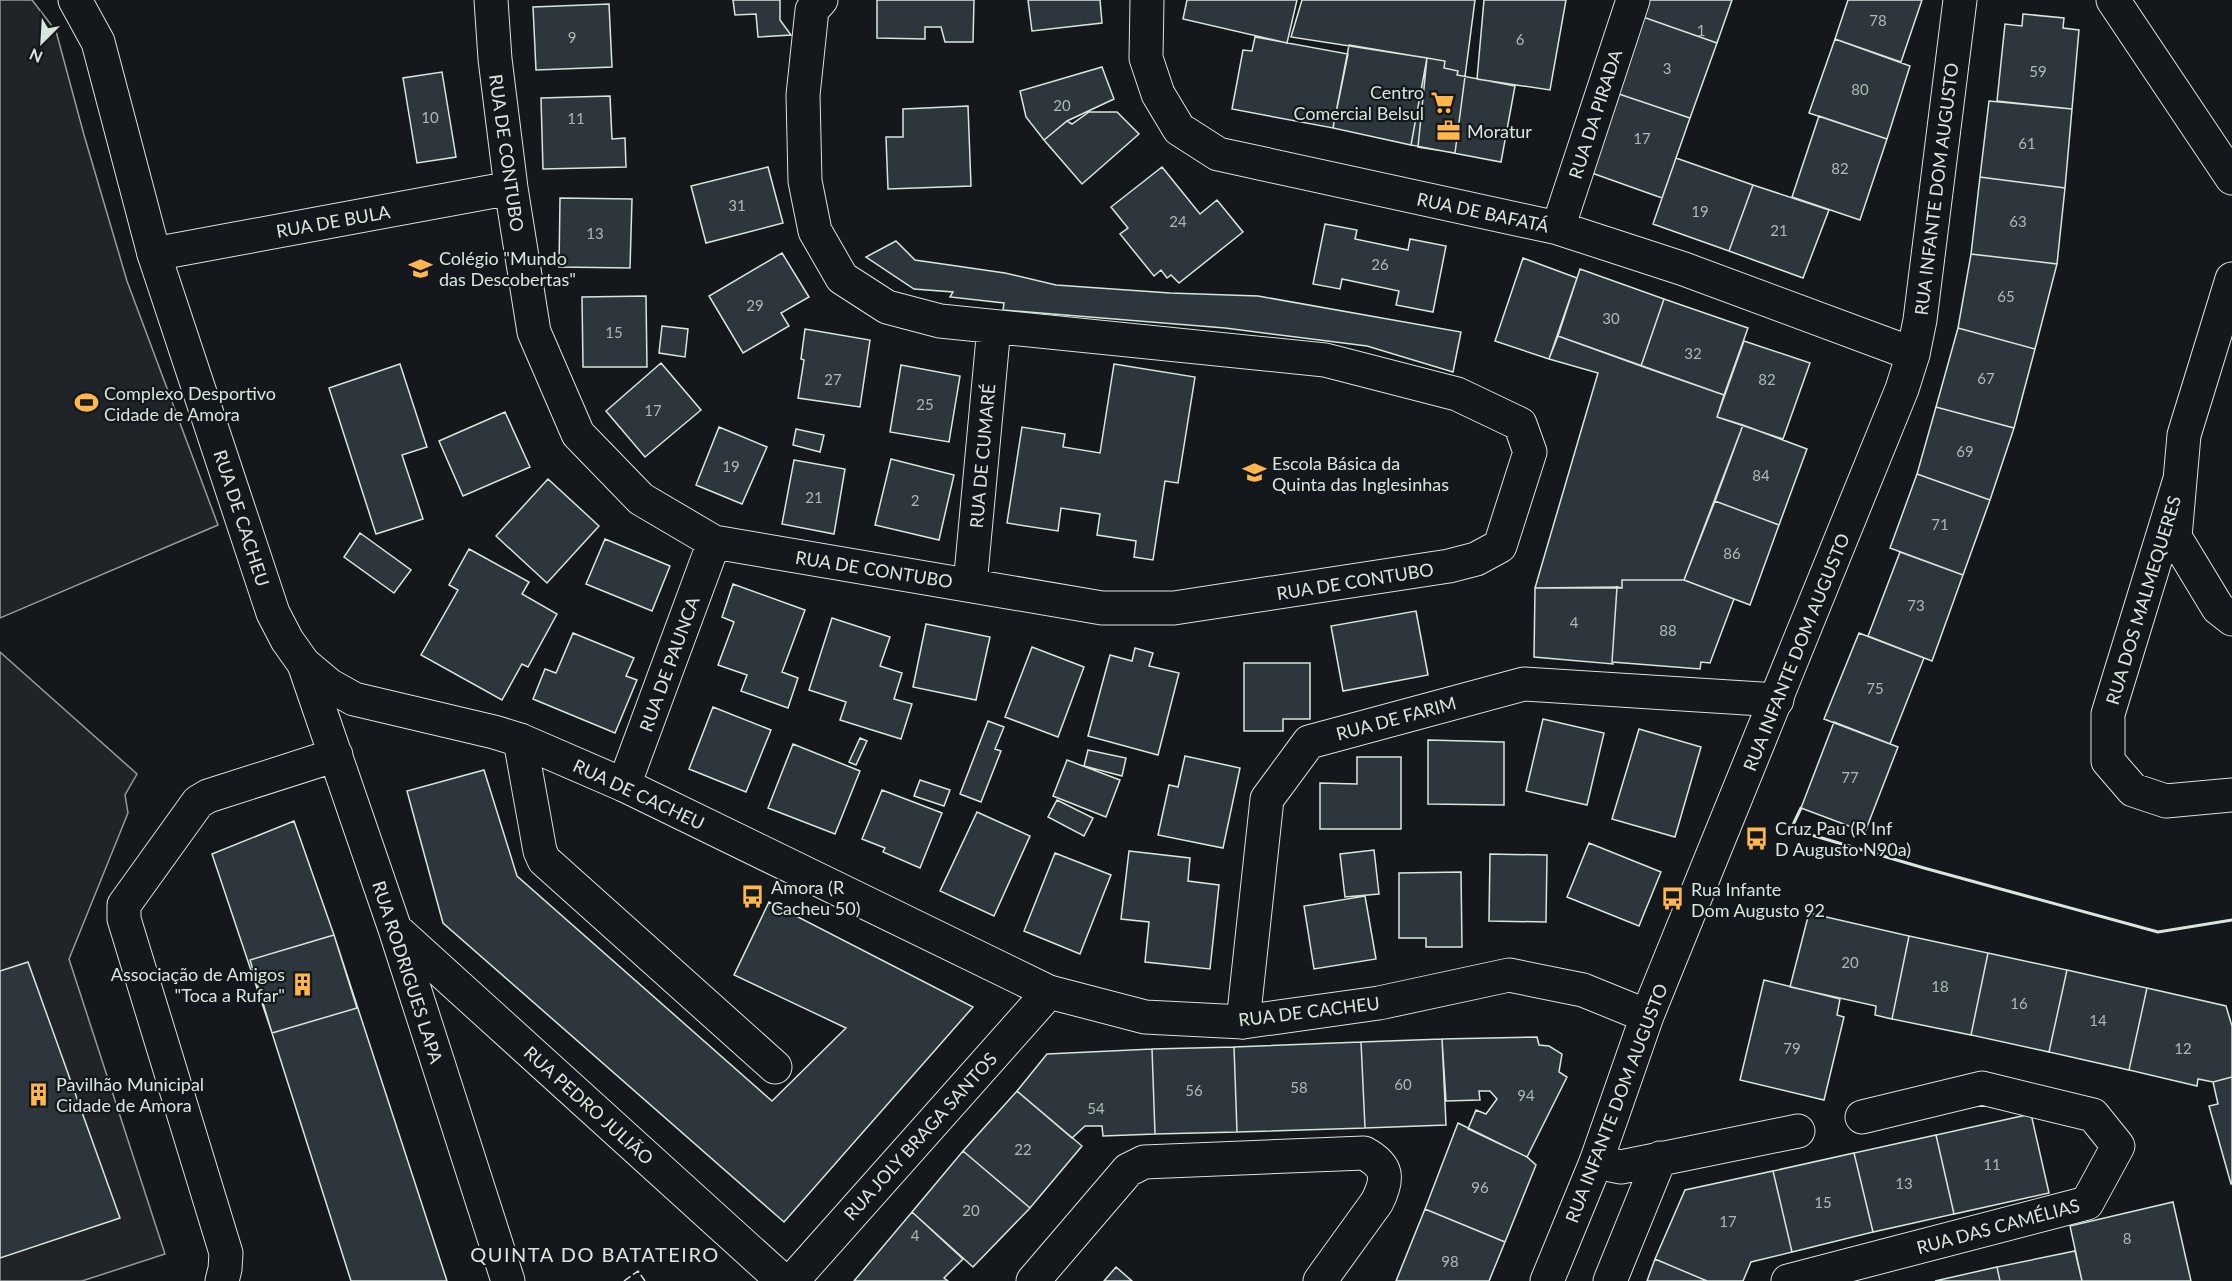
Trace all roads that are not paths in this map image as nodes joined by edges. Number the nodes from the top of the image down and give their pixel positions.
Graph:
1 (75, 0) edge
2 (491, 0) edge
3 (820, 0) edge
4 (1147, 0) edge
5 (1633, 0) edge
6 (1960, 0) edge
7 (2113, 0) edge
8 (2232, 178) edge
9 (511, 188) junction
10 (1558, 228) junction
11 (154, 254) junction
12 (2232, 279) edge
13 (994, 327) junction
14 (1913, 354) junction
15 (2180, 479) junction
16 (714, 542) junction
17 (970, 585) junction
18 (2232, 619) edge
19 (304, 664) junction
20 (1777, 700) junction
21 (520, 740) junction
22 (336, 755) junction
23 (624, 785) junction
24 (2232, 795) edge
25 (395, 929) junction
26 (1049, 992) junction
27 (1647, 1016) junction
28 (1243, 1022) junction
29 (775, 1067) dead end
30 (1862, 1117) dead end
31 (1798, 1131) dead end
32 (1660, 1158) junction
33 (1596, 1162) junction
34 (222, 1281) edge
35 (508, 1281) edge
36 (783, 1281) edge
37 (792, 1281) edge
38 (1033, 1281) edge
39 (1320, 1281) edge
40 (1547, 1281) edge
41 (1611, 1281) edge
42 (1788, 1281) edge

1 - 11 street, RUA DE CACHEU
2 - 9 street, RUA DE CONTUBO
3 - 13 street, RUA DE CONTUBO
4 - 10 street, RUA DE BAFATÁ
5 - 10 street, RUA DA PIRADA
6 - 14 street, RUA INFANTE DOM AUGUSTO
7 - 8 street
9 - 11 street, RUA DE BULA
9 - 16 street, RUA DE CONTUBO
10 - 14 street, RUA DE BAFATÁ
11 - 19 street, RUA DE CACHEU
12 - 15 street
13 - 17 street, RUA DE CUMARÉ
13 - 17 street, RUA DE CONTUBO
14 - 20 street, RUA INFANTE DOM AUGUSTO
15 - 18 street
15 - 24 street, RUA DOS MALMEQUERES
16 - 17 street, RUA DE CONTUBO
16 - 23 street, RUA DE PAUNCA
19 - 21 street, RUA DE CACHEU
19 - 22 street, RUA RODRIGUES LAPA
20 - 27 street, RUA INFANTE DOM AUGUSTO
20 - 28 street, RUA DE FARIM
21 - 23 street, RUA DE CACHEU
21 - 29 street
22 - 25 street, RUA RODRIGUES LAPA
22 - 34 street
23 - 26 street, RUA DE CACHEU
25 - 35 street, RUA RODRIGUES LAPA
25 - 36 street, RUA PEDRO JULIÃO
26 - 28 street, RUA DE CACHEU
26 - 37 street, RUA JOLY BRAGA SANTOS
27 - 28 street, RUA DE CACHEU
27 - 33 street, RUA INFANTE DOM AUGUSTO
30 - 42 street, RUA DAS CAMÉLIAS
31 - 32 street
32 - 33 street
32 - 41 street
33 - 40 street, RUA INFANTE DOM AUGUSTO
38 - 39 street

